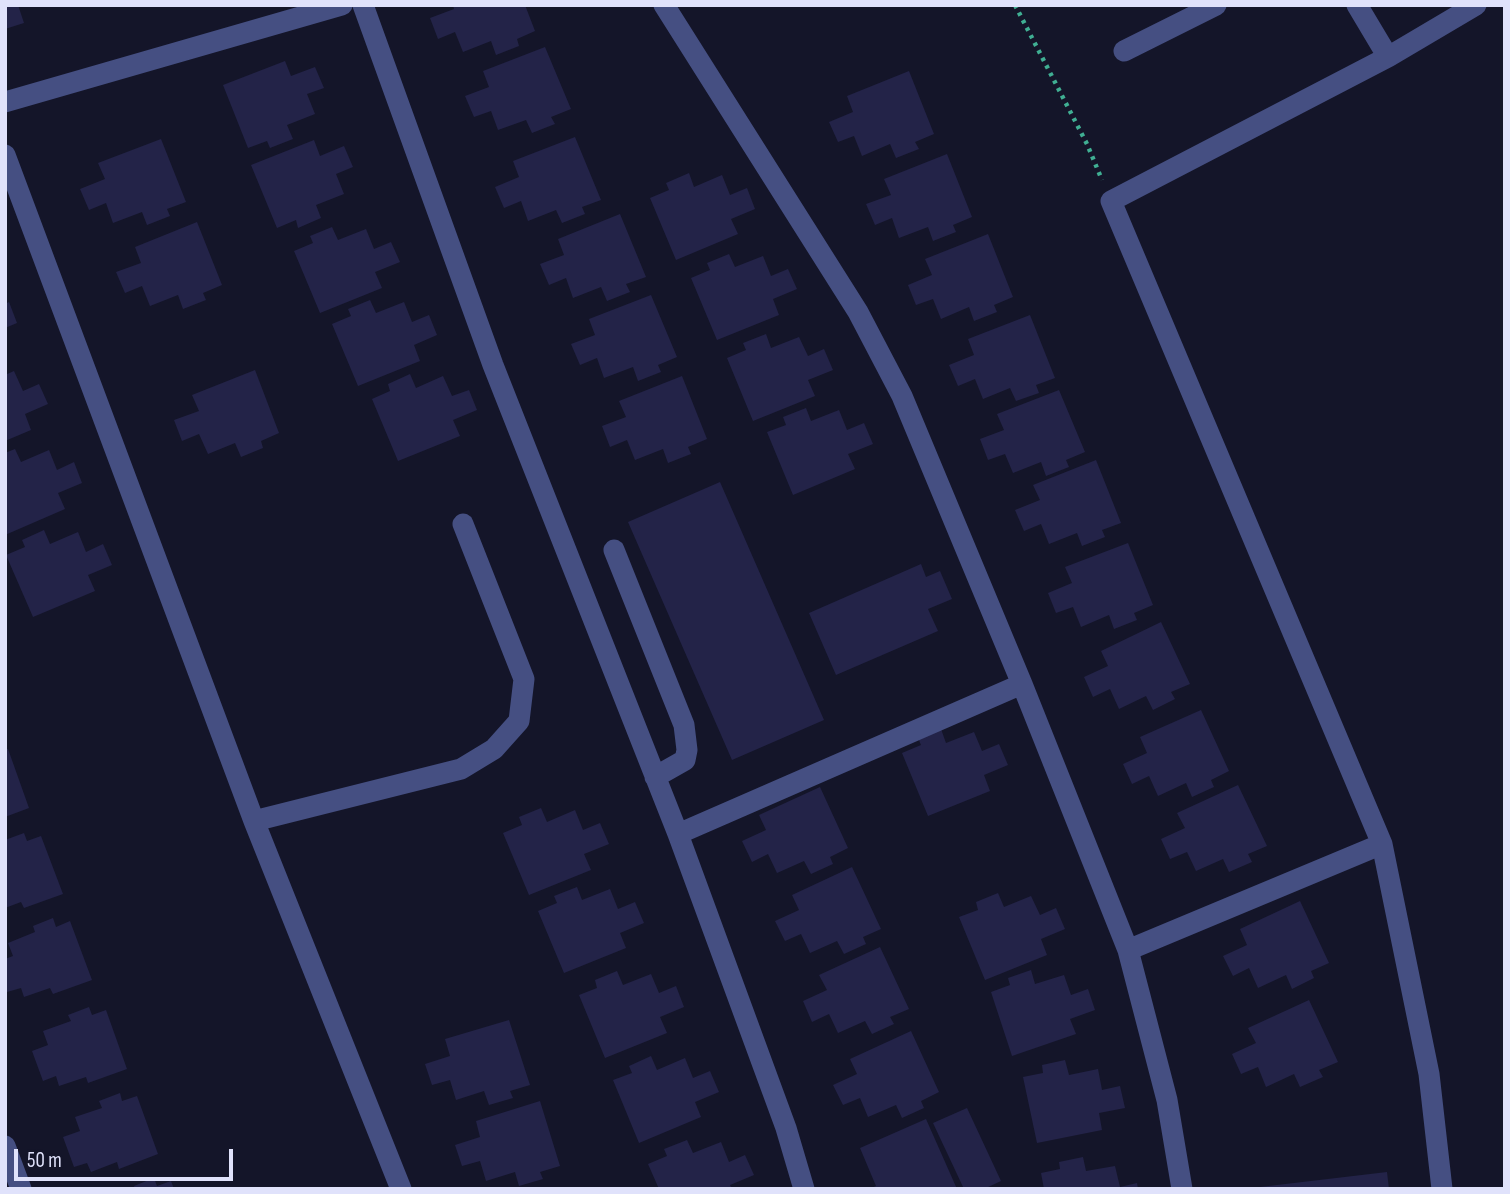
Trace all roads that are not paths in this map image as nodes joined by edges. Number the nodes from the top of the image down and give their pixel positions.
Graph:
1 (342, 5) edge
2 (363, 5) edge
3 (664, 5) edge
4 (1216, 5) edge
5 (1357, 5) edge
6 (1476, 5) edge
7 (1124, 51) dead end
8 (1388, 57) junction
9 (5, 102) edge
10 (5, 155) edge
11 (463, 524) dead end
12 (614, 550) dead end
13 (1022, 684) junction
14 (655, 777) junction
15 (254, 821) junction
16 (678, 834) junction
17 (1382, 844) junction
18 (1128, 950) junction
19 (5, 1146) edge
20 (21, 1189) edge
21 (401, 1189) edge
22 (804, 1189) edge
23 (1182, 1189) edge
24 (1443, 1189) edge

1 - 9 street
2 - 14 street
3 - 13 street
4 - 7 street
5 - 8 street
6 - 8 street
8 - 17 street
10 - 15 street
11 - 15 street
12 - 14 street
13 - 16 street
13 - 18 street
14 - 16 street
15 - 21 street
16 - 22 street
17 - 18 street
17 - 24 street
18 - 23 street
19 - 20 street

